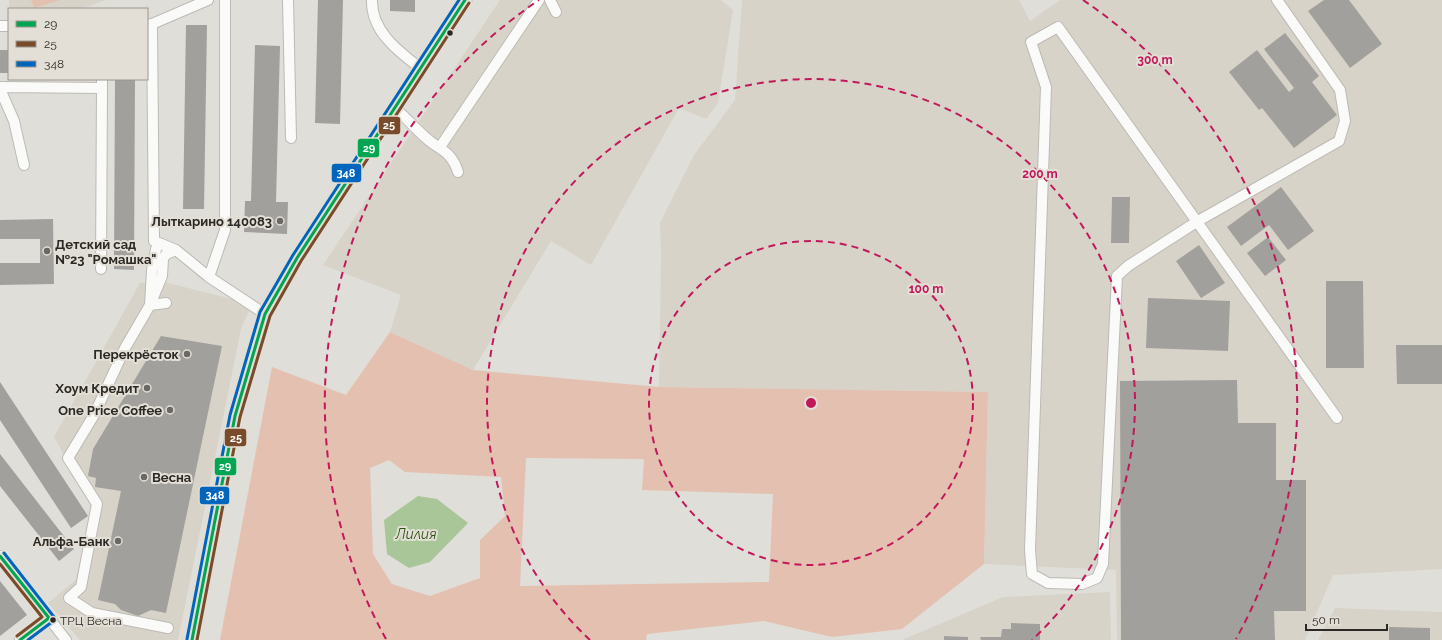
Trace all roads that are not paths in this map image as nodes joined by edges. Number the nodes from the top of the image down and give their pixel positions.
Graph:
1 (208, 0) edge
2 (225, 0) edge
3 (288, 0) edge
4 (372, 0) edge
5 (465, 0) edge
6 (538, 0) edge
7 (550, 0) edge
8 (1277, 0) edge
9 (556, 12) dead end
10 (149, 24) edge
11 (420, 68) junction
12 (102, 83) edge
13 (0, 88) edge
14 (395, 108) junction
15 (291, 138) dead end
16 (440, 147) junction
17 (24, 165) dead end
18 (458, 172) dead end
19 (1198, 222) junction
20 (160, 244) junction
21 (176, 250) junction
22 (101, 269) dead end
23 (209, 277) junction
24 (166, 304) dead end
25 (150, 305) junction
26 (265, 314) junction
27 (1337, 418) dead end
28 (0, 556) edge
29 (49, 618) junction
30 (168, 628) dead end
31 (20, 640) edge
32 (66, 640) edge
33 (192, 640) edge

1 - 10 street
2 - 23 street
3 - 15 street
4 - 11 street
5 - 11 main road
6 - 16 street
7 - 9 street
8 - 19 street
10 - 20 street
11 - 14 main road
12 - 13 street
12 - 22 street
13 - 17 street
14 - 16 street
14 - 26 main road
16 - 18 street
19 - 19 street
19 - 27 street
20 - 21 street
20 - 25 street
21 - 23 street
21 - 25 street
23 - 26 street
24 - 25 street
25 - 30 street
26 - 33 main road
28 - 29 street
29 - 31 street
29 - 32 street

